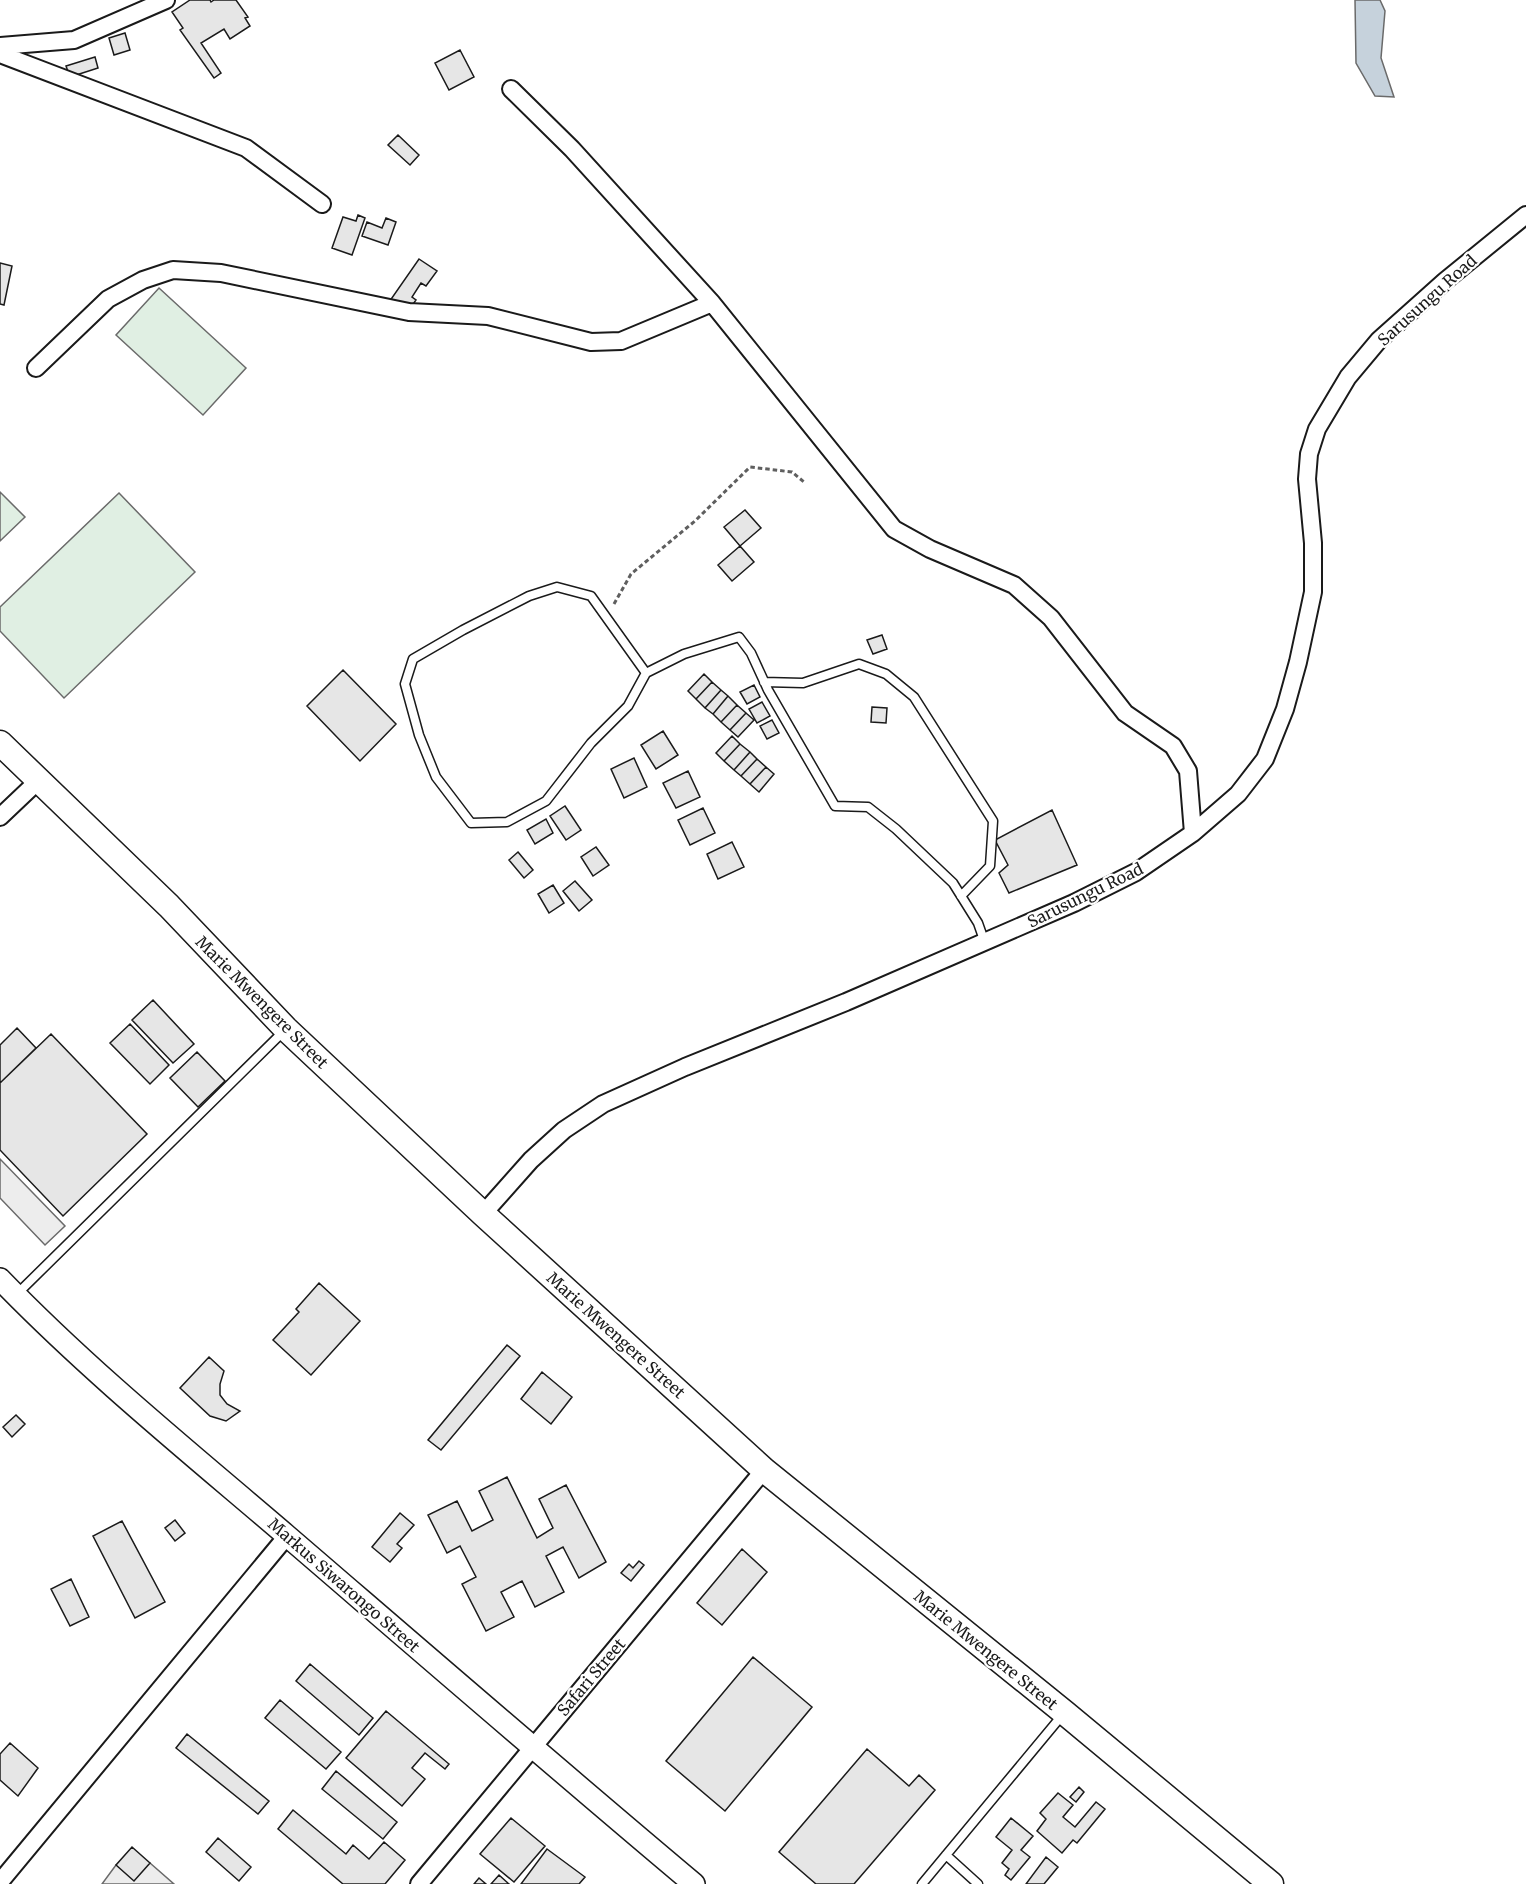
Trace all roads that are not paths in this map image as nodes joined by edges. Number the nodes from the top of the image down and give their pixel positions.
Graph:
1 (166, 0) edge
2 (0, 46) edge
3 (0, 54) edge
4 (512, 89) dead end
5 (322, 204) dead end
6 (1526, 215) edge
7 (712, 303) junction
8 (36, 368) dead end
9 (646, 673) junction
10 (764, 682) junction
11 (0, 743) edge
12 (39, 780) junction
13 (0, 817) edge
14 (1192, 832) junction
15 (961, 896) junction
16 (985, 943) junction
17 (286, 1029) junction
18 (483, 1214) junction
19 (0, 1279) edge
20 (16, 1296) junction
21 (764, 1470) junction
22 (287, 1536) junction
23 (1065, 1713) junction
24 (532, 1748) junction
25 (946, 1855) junction
26 (0, 1882) edge
27 (419, 1884) edge
28 (694, 1884) edge
29 (922, 1884) edge
30 (978, 1884) edge
31 (1271, 1884) edge

1 - 2 street
3 - 5 street
4 - 7 street
6 - 14 street, Sarusungu Road
7 - 8 street
7 - 14 street
9 - 9 lane
9 - 10 lane
10 - 15 lane
10 - 15 lane
11 - 12 main road, Marie Mwengere Street
12 - 13 street
12 - 17 main road, Marie Mwengere Street
14 - 16 street, Sarusungu Road
15 - 16 lane
16 - 18 street, Sarusungu Road
17 - 18 main road, Marie Mwengere Street
17 - 20 lane
18 - 21 main road, Marie Mwengere Street
19 - 20 street, Markus Siwarongo Street
20 - 22 street, Markus Siwarongo Street
21 - 23 main road, Marie Mwengere Street
21 - 24 street, Safari Street
22 - 24 street, Markus Siwarongo Street
22 - 26 street
23 - 25 lane
23 - 31 main road, Marie Mwengere Street
24 - 27 street, Safari Street
24 - 28 street, Markus Siwarongo Street
25 - 29 lane
25 - 30 lane

